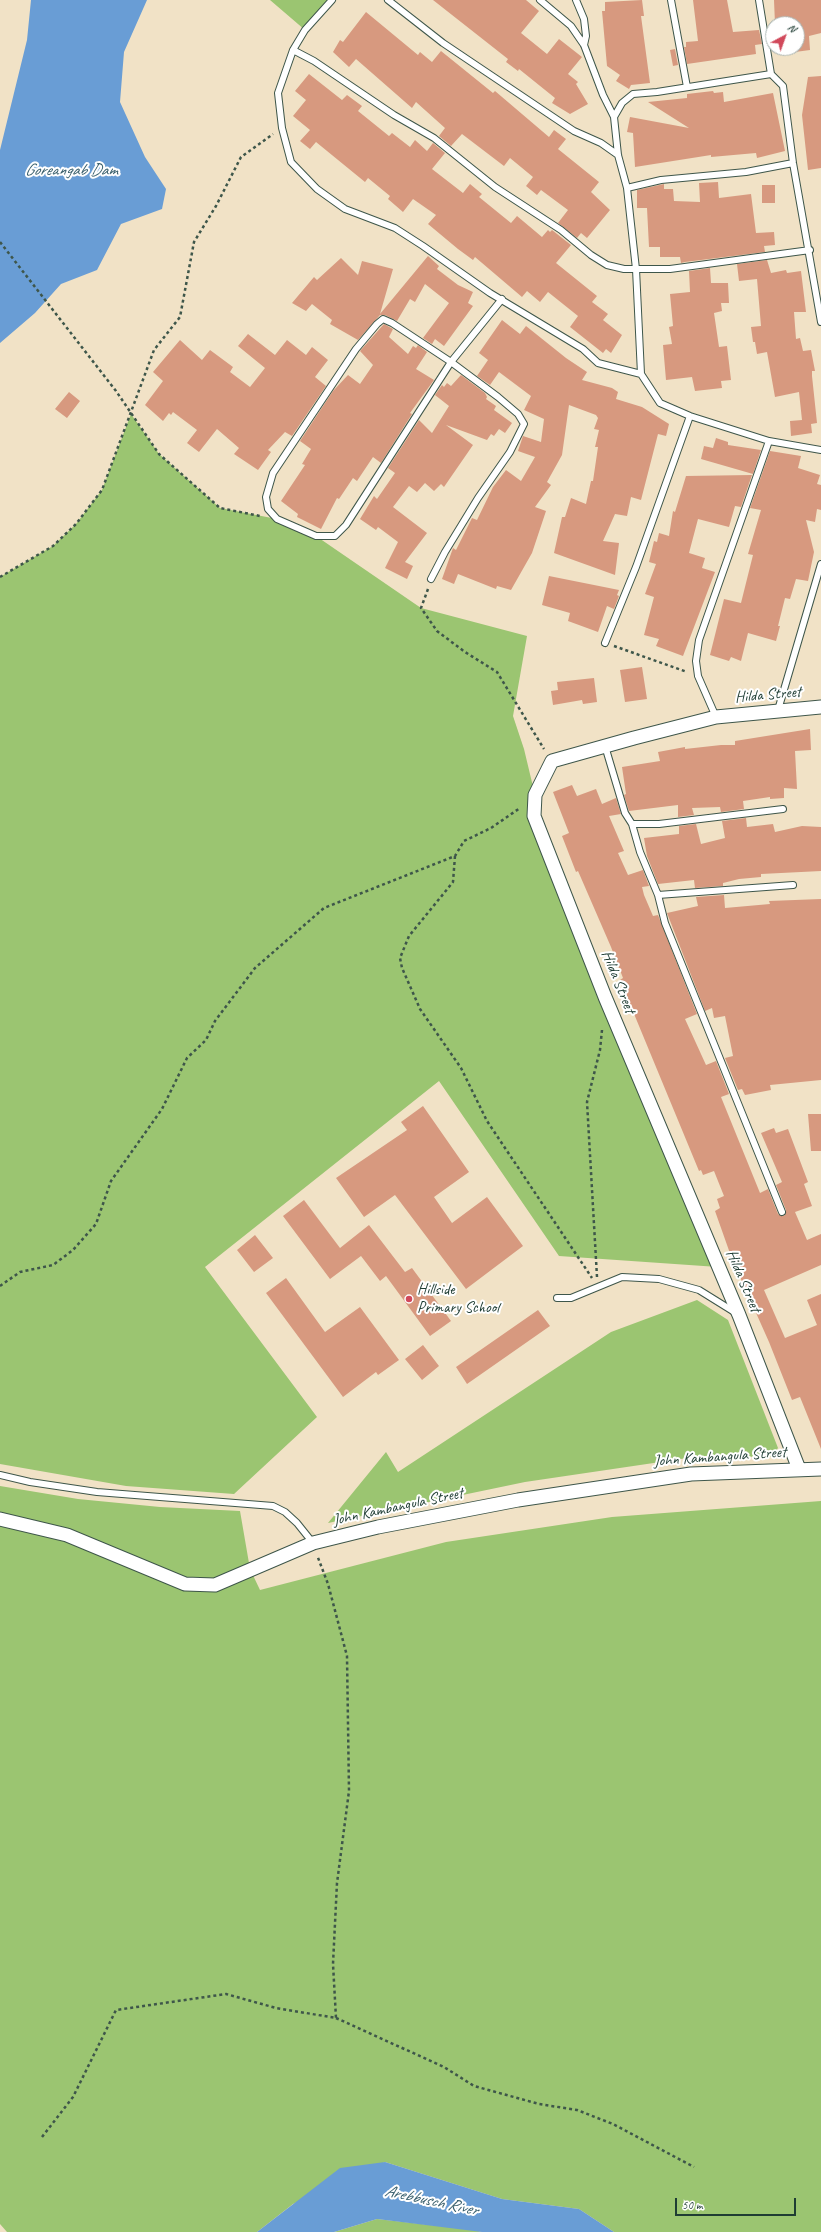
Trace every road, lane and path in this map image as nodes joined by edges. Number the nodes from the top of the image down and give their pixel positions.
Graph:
1 (332, 0) edge
2 (388, 0) edge
3 (540, 0) edge
4 (576, 0) edge
5 (671, 0) edge
6 (759, 0) edge
7 (584, 45) junction
8 (293, 50) junction
9 (772, 74) junction
10 (687, 87) junction
11 (614, 117) junction
12 (282, 128) junction
13 (618, 156) junction
14 (793, 163) junction
15 (627, 188) junction
16 (0, 242) edge
17 (810, 250) junction
18 (636, 270) junction
19 (502, 299) junction
20 (821, 322) edge
21 (451, 362) junction
22 (641, 374) junction
23 (131, 414) junction
24 (690, 416) junction
25 (769, 441) junction
26 (821, 450) edge
27 (277, 519) junction
28 (821, 564) edge
29 (0, 577) edge
30 (431, 579) joint
31 (604, 643) joint
32 (698, 676) junction
33 (821, 707) edge
34 (778, 710) junction
35 (716, 717) junction
36 (605, 746) junction
37 (552, 761) junction
38 (535, 795) junction
39 (783, 809) dead end
40 (632, 824) junction
41 (455, 856) junction
42 (793, 886) dead end
43 (658, 896) junction
44 (602, 1027) dead end
45 (782, 1212) dead end
46 (0, 1286) edge
47 (598, 1287) junction
48 (557, 1298) dead end
49 (739, 1315) junction
50 (800, 1469) junction
51 (821, 1469) edge
52 (0, 1475) edge
53 (0, 1519) edge
54 (313, 1543) junction
55 (336, 2018) junction
56 (42, 2137) dead end
57 (694, 2167) dead end

1 - 8 lane
2 - 13 lane
3 - 7 lane
4 - 7 lane
5 - 10 lane
6 - 9 lane
7 - 11 lane
8 - 12 lane
8 - 18 lane
9 - 10 lane
9 - 14 lane
10 - 11 lane
11 - 13 lane
12 - 19 lane
12 - 23 path
13 - 15 lane
14 - 15 lane
14 - 17 lane
15 - 18 lane
16 - 23 path
17 - 18 lane
17 - 20 lane
18 - 22 lane
19 - 21 lane
19 - 22 lane
21 - 27 lane
21 - 27 lane
21 - 30 lane
22 - 24 lane
23 - 27 path
23 - 29 path
24 - 25 lane
24 - 31 lane
25 - 26 lane
25 - 32 lane
28 - 34 lane
30 - 37 path
31 - 32 path
32 - 35 lane
33 - 34 street, Hilda Street
34 - 35 street, Hilda Street
35 - 36 street, Hilda Street
36 - 37 street, Hilda Street
36 - 40 lane
37 - 38 street, Hilda Street
38 - 41 path
38 - 49 street, Hilda Street
39 - 40 lane
40 - 43 lane
41 - 46 path
41 - 47 path
42 - 43 lane
43 - 45 lane
44 - 47 path
47 - 48 lane
47 - 49 lane
49 - 50 street, Hilda Street
50 - 51 street, John Kambangula Street
50 - 54 street, John Kambangula Street
52 - 54 lane
53 - 54 street, John Kambangula Street
54 - 55 path
55 - 56 path
55 - 57 path

